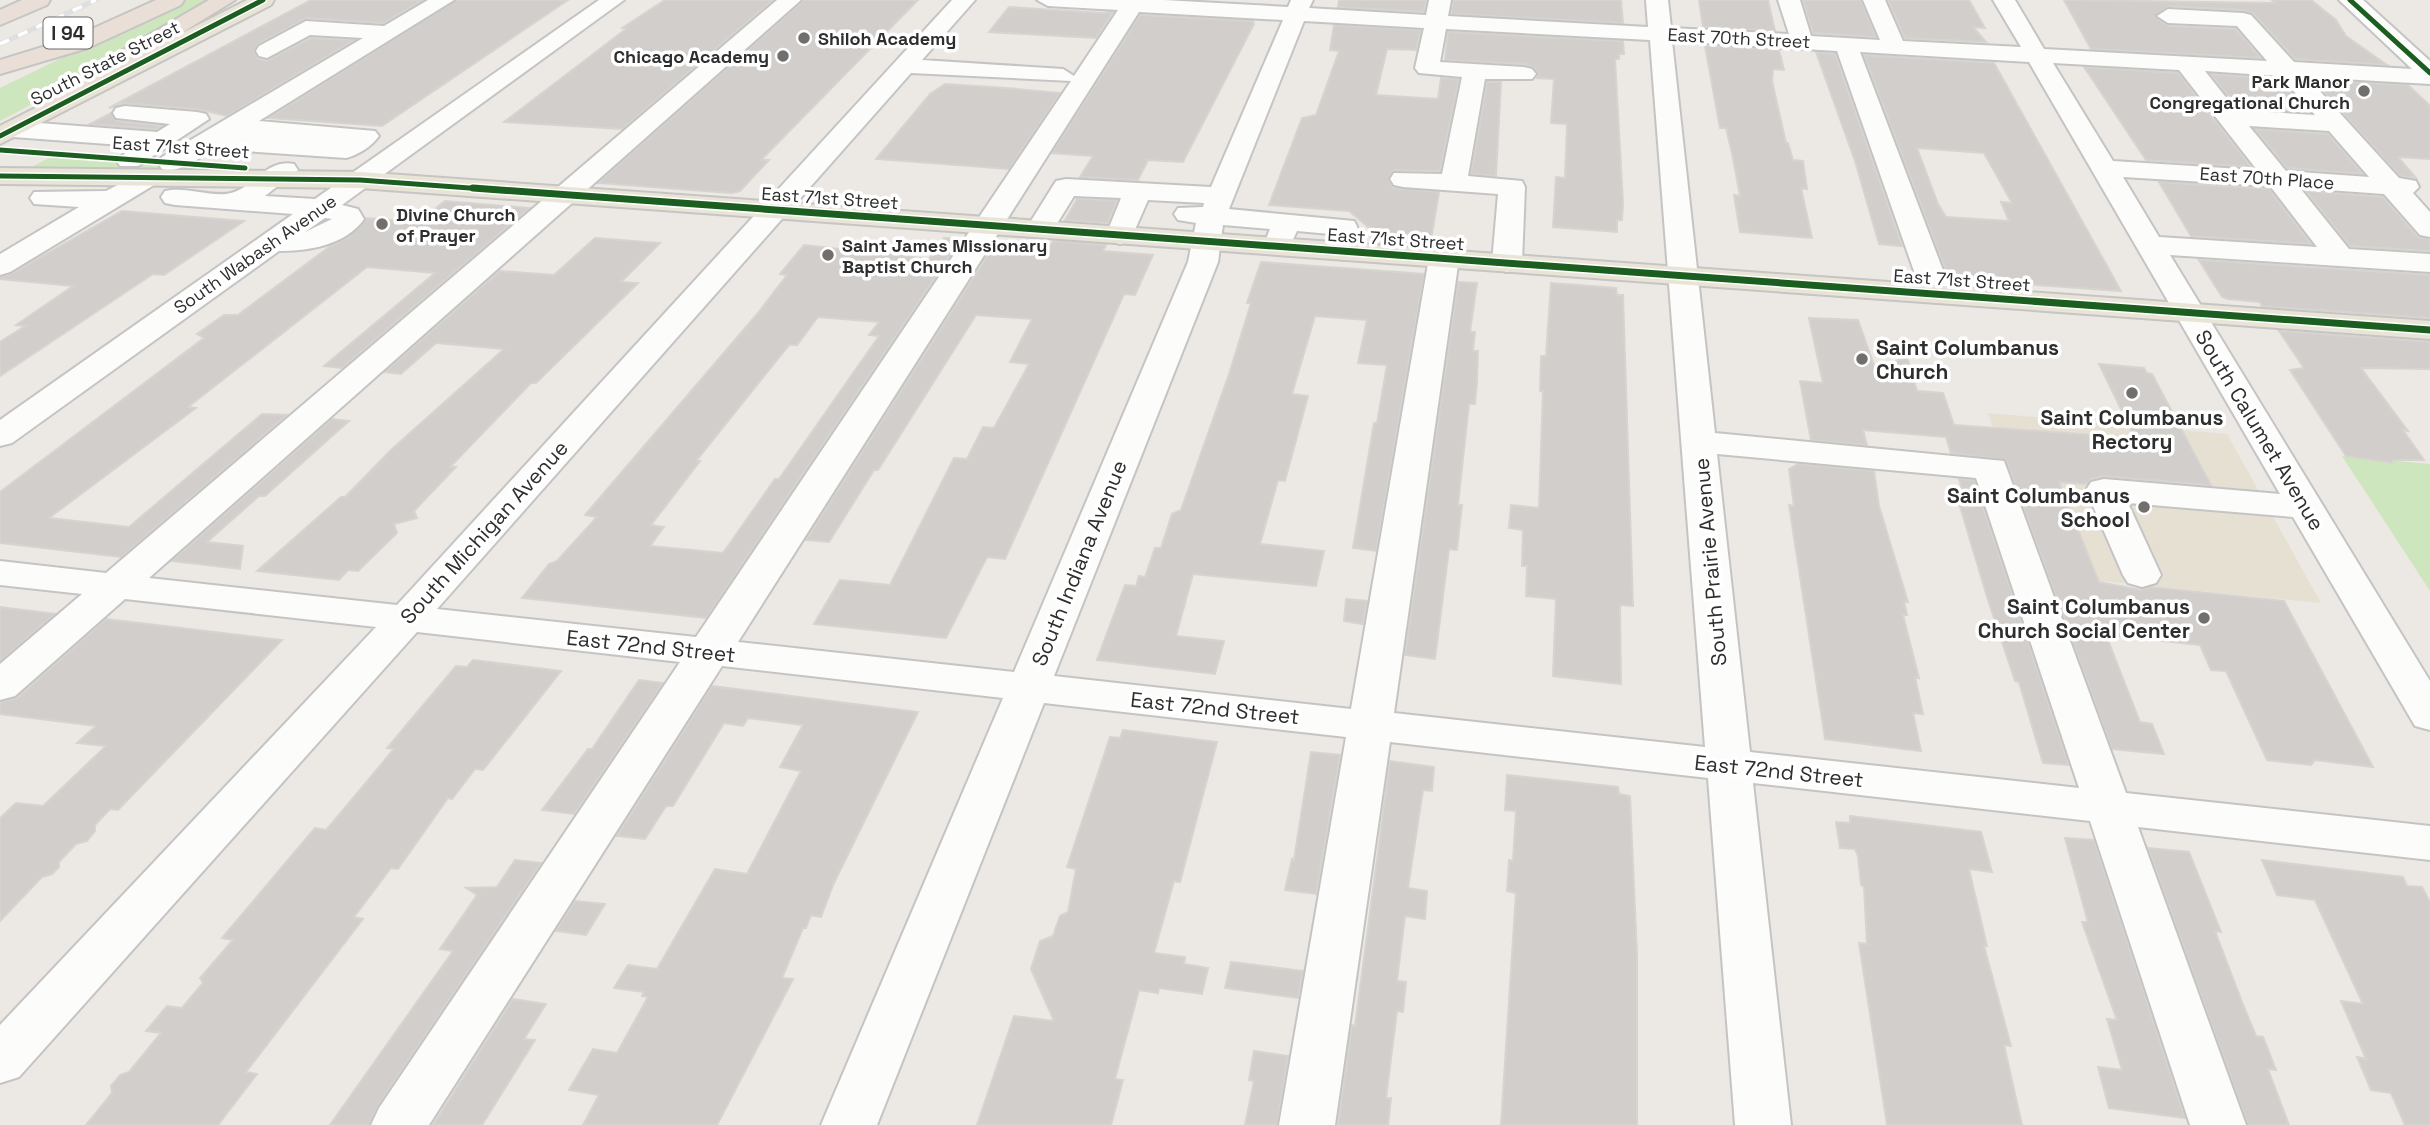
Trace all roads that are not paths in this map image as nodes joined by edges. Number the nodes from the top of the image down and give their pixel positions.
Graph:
1 (39, 0) edge
2 (136, 0) edge
3 (173, 0) edge
4 (224, 0) edge
5 (263, 0) edge
6 (443, 0) edge
7 (613, 0) edge
8 (790, 0) edge
9 (964, 0) edge
10 (1048, 0) edge
11 (1657, 0) edge
12 (1789, 0) edge
13 (1860, 0) edge
14 (1874, 0) edge
15 (2004, 0) edge
16 (2350, 0) edge
17 (1135, 2) edge
18 (1299, 7) edge
19 (1437, 11) edge
20 (2181, 11) edge
21 (0, 18) edge
22 (388, 33) junction
23 (1661, 34) junction
24 (1802, 42) junction
25 (1846, 44) junction
26 (1894, 47) junction
27 (267, 51) dead end
28 (2037, 55) junction
29 (912, 57) junction
30 (2186, 63) junction
31 (0, 67) edge
32 (1065, 67) dead end
33 (2286, 69) junction
34 (1475, 71) junction
35 (1524, 74) dead end
36 (2430, 75) edge
37 (47, 111) junction
38 (2230, 117) junction
39 (2336, 124) junction
40 (99, 125) junction
41 (4, 139) edge
42 (66, 144) junction
43 (167, 151) junction
44 (2104, 168) junction
45 (137, 169) junction
46 (279, 174) junction
47 (0, 176) edge
48 (1403, 179) dead end
49 (2279, 179) junction
50 (360, 180) junction
51 (1453, 183) junction
52 (2392, 186) junction
53 (2430, 189) edge
54 (563, 195) junction
55 (175, 197) dead end
56 (44, 198) dead end
57 (112, 199) junction
58 (237, 202) junction
59 (320, 208) junction
60 (772, 210) junction
61 (1130, 212) junction
62 (1214, 218) junction
63 (988, 225) junction
64 (1040, 229) junction
65 (2430, 229) edge
66 (2150, 244) junction
67 (2340, 257) junction
68 (1444, 258) junction
69 (1507, 263) junction
70 (2430, 263) edge
71 (0, 266) edge
72 (1683, 275) junction
73 (1937, 294) junction
74 (2190, 312) junction
75 (2430, 330) edge
76 (0, 436) edge
77 (1699, 442) junction
78 (2306, 507) junction
79 (0, 573) edge
80 (2142, 575) dead end
81 (115, 586) junction
82 (407, 618) junction
83 (710, 652) junction
84 (0, 686) edge
85 (1028, 687) junction
86 (2430, 716) edge
87 (1371, 725) junction
88 (1729, 765) junction
89 (2108, 807) junction
90 (2430, 843) edge
91 (0, 1061) edge
92 (399, 1125) edge
93 (849, 1125) edge
94 (1307, 1125) edge
95 (1763, 1125) edge
96 (2218, 1125) edge

1 - 21 highway, I 94
2 - 31 highway, I 94
3 - 31 highway
4 - 37 highway
5 - 37 main road, South State Street
6 - 22 street
7 - 50 street, South Wabash Avenue
8 - 54 street
9 - 29 street, South Michigan Avenue
10 - 17 street, East 70th Street
11 - 23 street, South Prairie Avenue
12 - 24 street
13 - 14 street
14 - 26 street
15 - 28 street, South Calumet Avenue
16 - 36 street
17 - 18 street, East 70th Street
17 - 63 street
18 - 19 street, East 70th Street
18 - 62 street, South Indiana Avenue
19 - 23 street, East 70th Street
19 - 34 street
20 - 33 street
22 - 27 street
22 - 43 street
23 - 24 street, East 70th Street
23 - 72 street, South Prairie Avenue
24 - 25 street, East 70th Street
25 - 26 street, East 70th Street
25 - 73 street
26 - 28 street, East 70th Street
28 - 30 street, East 70th Street
28 - 44 street, South Calumet Avenue
29 - 32 street
29 - 60 street, South Michigan Avenue
30 - 33 street, East 70th Street
30 - 38 street
33 - 36 street, East 70th Street
33 - 39 street
34 - 35 street
34 - 51 street
37 - 40 street
37 - 41 main road, South State Street
38 - 39 street
38 - 49 street
39 - 52 street
40 - 42 street
40 - 43 street
40 - 43 street
41 - 42 main road, East 71st Street
42 - 45 main road, East 71st Street
43 - 45 main road, East 71st Street
43 - 46 main road, East 71st Street
44 - 49 street, East 70th Place
44 - 66 street, South Calumet Avenue
45 - 46 main road, East 71st Street
45 - 47 main road, East 71st Street
45 - 57 street
46 - 50 main road, East 71st Street
46 - 58 street
48 - 51 street
49 - 52 street, East 70th Place
49 - 67 street
50 - 54 main road, East 71st Street
50 - 59 street, South Wabash Avenue
51 - 69 street
52 - 53 street, East 70th Place
52 - 65 street
54 - 60 main road, East 71st Street
54 - 81 street
55 - 58 street
56 - 57 street
57 - 71 street
58 - 59 street
59 - 76 street, South Wabash Avenue
60 - 63 main road, East 71st Street
60 - 82 street, South Michigan Avenue
61 - 62 street
61 - 64 main road, East 71st Street
61 - 64 street
62 - 68 main road, East 71st Street
62 - 85 street, South Indiana Avenue
63 - 64 main road, East 71st Street
63 - 83 street
66 - 67 street
66 - 74 street, South Calumet Avenue
67 - 70 street
68 - 69 main road, East 71st Street
68 - 87 street
69 - 72 main road, East 71st Street
72 - 73 main road, East 71st Street
72 - 77 street, South Prairie Avenue
73 - 74 main road, East 71st Street
74 - 75 main road, East 71st Street
74 - 78 street, South Calumet Avenue
77 - 88 street, South Prairie Avenue
77 - 89 street
78 - 80 street
78 - 86 street, South Calumet Avenue
79 - 81 street, East 72nd Street
81 - 82 street, East 72nd Street
81 - 84 street
82 - 83 street, East 72nd Street
82 - 91 street, South Michigan Avenue
83 - 85 street, East 72nd Street
83 - 92 street
85 - 87 street, East 72nd Street
85 - 93 street, South Indiana Avenue
87 - 88 street, East 72nd Street
87 - 94 street
88 - 89 street, East 72nd Street
88 - 95 street, South Prairie Avenue
89 - 90 street, East 72nd Street
89 - 96 street

